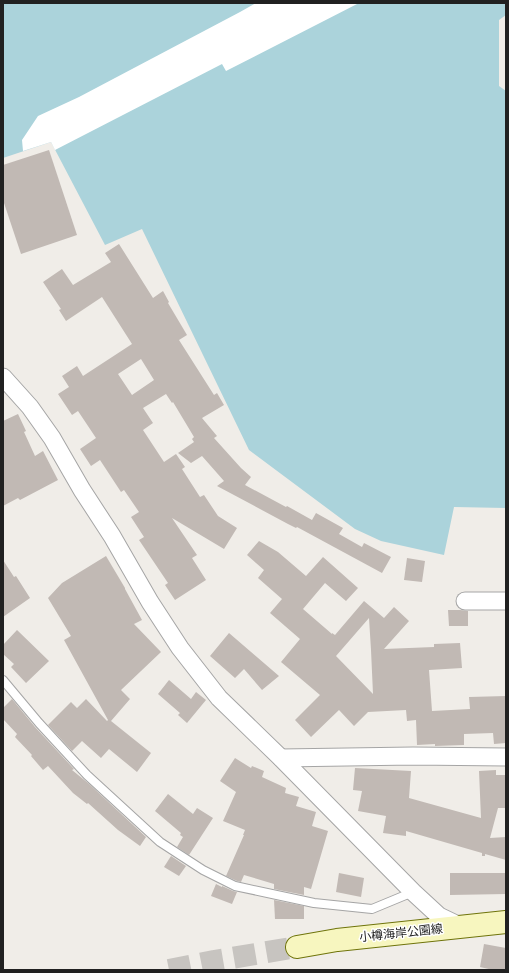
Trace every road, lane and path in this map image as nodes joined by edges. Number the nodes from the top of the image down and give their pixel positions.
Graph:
1 (3, 378) edge
2 (464, 601) dead end
3 (506, 601) edge
4 (3, 680) edge
5 (506, 757) edge
6 (281, 758) junction
7 (413, 892) junction
8 (506, 922) edge
9 (462, 926) junction
10 (297, 947) tunnel mouth

1 - 6 street
2 - 3 street
4 - 7 lane
5 - 6 street
6 - 7 street
7 - 9 street
8 - 9 main road, 小樽海岸公園線
9 - 10 main road, 小樽海岸公園線

